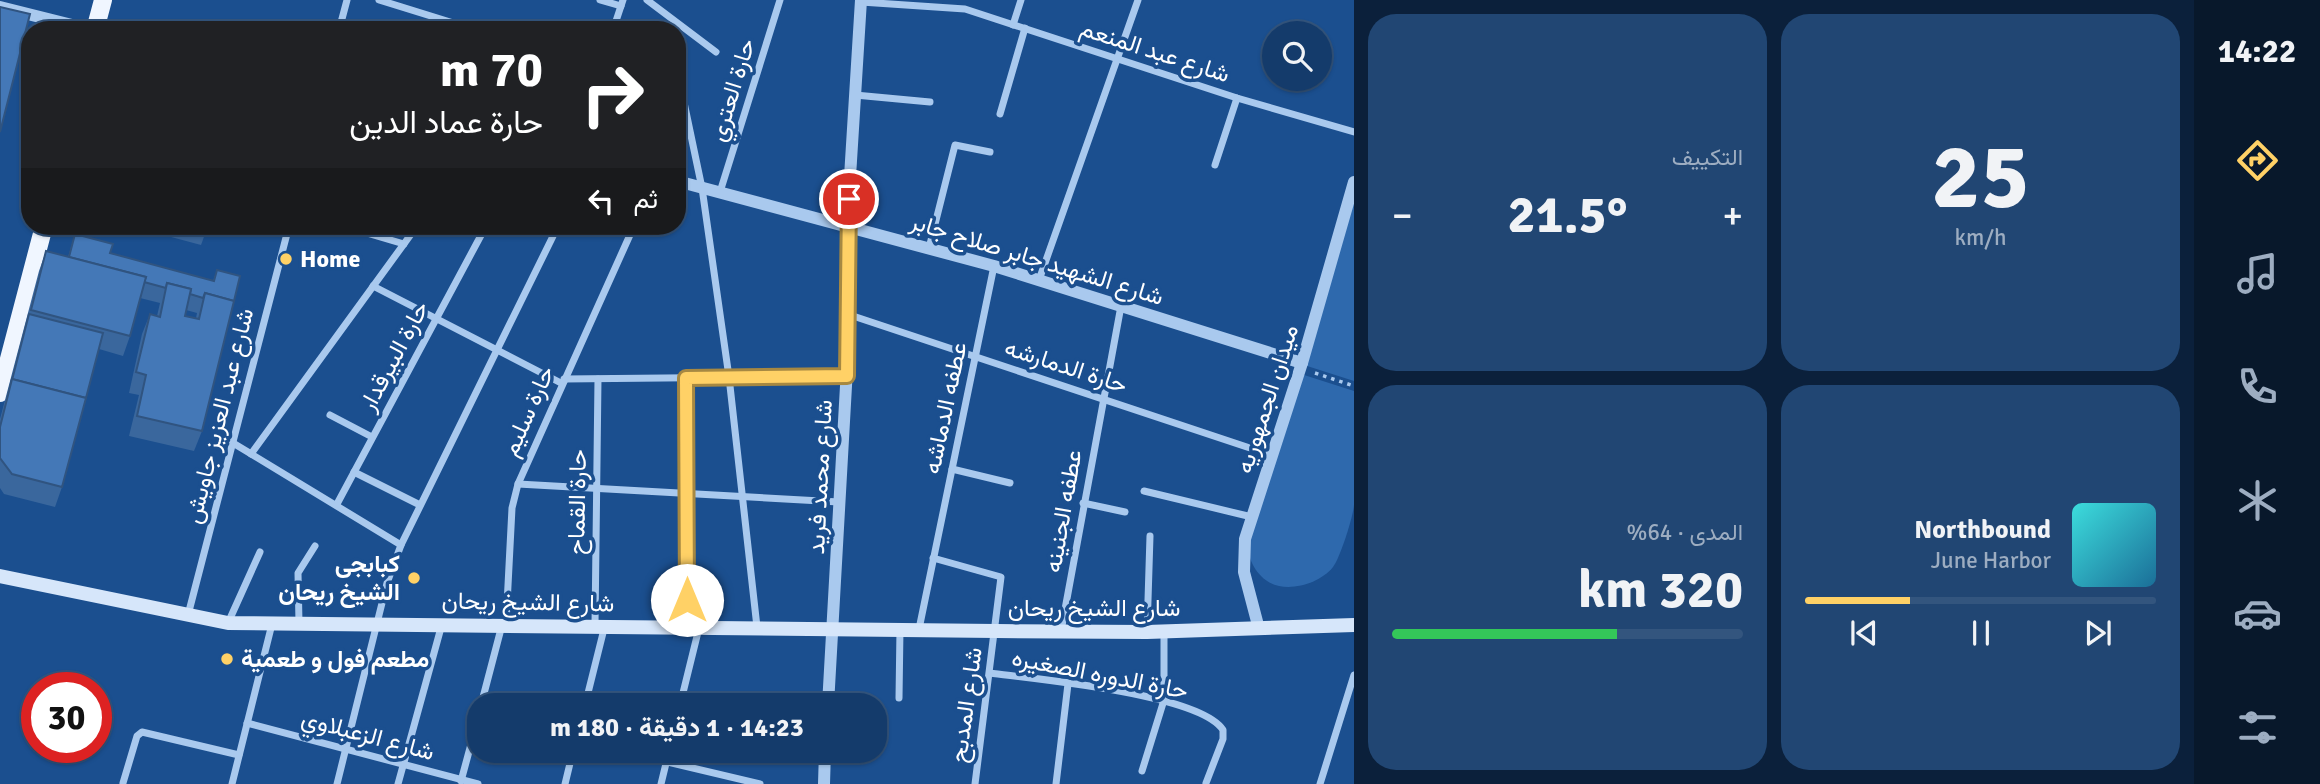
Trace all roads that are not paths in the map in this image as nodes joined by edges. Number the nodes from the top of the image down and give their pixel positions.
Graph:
1 (103, 0) edge
2 (347, 0) edge
3 (379, 0) edge
4 (600, 0) edge
5 (647, 0) edge
6 (780, 0) edge
7 (1021, 0) edge
8 (1138, 0) edge
9 (861, 1) edge
10 (622, 3) edge
11 (406, 4) edge
12 (966, 4) edge
13 (0, 7) edge
14 (57, 21) edge
15 (96, 21) edge
16 (341, 21) edge
17 (452, 21) edge
18 (616, 21) edge
19 (675, 21) edge
20 (1013, 24) junction
21 (1025, 28) junction
22 (686, 29) edge
23 (716, 52) dead end
24 (1117, 59) junction
25 (855, 95) junction
26 (1237, 98) junction
27 (930, 102) dead end
28 (686, 112) edge
29 (1000, 114) dead end
30 (1354, 132) edge
31 (990, 152) dead end
32 (1215, 165) dead end
33 (1354, 182) edge
34 (686, 184) edge
35 (702, 188) junction
36 (720, 192) junction
37 (847, 225) junction
38 (42, 235) edge
39 (287, 235) edge
40 (374, 235) edge
41 (410, 235) edge
42 (481, 235) edge
43 (554, 235) edge
44 (630, 235) edge
45 (404, 244) junction
46 (929, 248) junction
47 (994, 266) junction
48 (1039, 280) junction
49 (373, 286) junction
50 (1121, 306) junction
51 (849, 315) junction
52 (435, 318) junction
53 (498, 351) junction
54 (975, 357) junction
55 (1301, 366) junction
56 (847, 376) junction
57 (729, 377) junction
58 (686, 378) junction
59 (598, 379) junction
60 (562, 381) junction
61 (0, 393) edge
62 (1102, 398) junction
63 (330, 415) dead end
64 (372, 438) junction
65 (233, 443) junction
66 (251, 454) junction
67 (1271, 455) junction
68 (952, 469) junction
69 (354, 472) junction
70 (1010, 483) dead end
71 (518, 484) junction
72 (596, 489) junction
73 (1144, 491) dead end
74 (688, 494) junction
75 (743, 497) junction
76 (839, 502) junction
77 (1083, 503) junction
78 (337, 505) junction
79 (420, 505) junction
80 (1125, 512) dead end
81 (1252, 517) junction
82 (1150, 536) dead end
83 (315, 545) dead end
84 (401, 545) junction
85 (261, 552) dead end
86 (933, 558) junction
87 (0, 576) edge
88 (188, 617) junction
89 (378, 622) junction
90 (228, 623) junction
91 (272, 623) junction
92 (299, 623) junction
93 (442, 623) junction
94 (504, 624) junction
95 (600, 625) junction
96 (1354, 625) edge
97 (693, 626) junction
98 (757, 627) junction
99 (832, 628) junction
100 (900, 629) junction
101 (919, 629) junction
102 (1259, 629) junction
103 (996, 631) junction
104 (1062, 631) junction
105 (1164, 631) junction
106 (1147, 632) junction
107 (990, 673) junction
108 (1354, 675) edge
109 (1068, 684) junction
110 (484, 693) edge
111 (587, 693) edge
112 (682, 693) edge
113 (829, 693) edge
114 (899, 698) dead end
115 (1164, 700) junction
116 (247, 723) junction
117 (345, 749) junction
118 (239, 755) junction
119 (467, 760) edge
120 (570, 763) edge
121 (666, 763) edge
122 (670, 763) edge
123 (825, 763) edge
124 (403, 764) junction
125 (1142, 771) dead end
126 (461, 782) edge
127 (123, 783) edge
128 (1206, 783) edge
129 (232, 784) edge
130 (337, 784) edge
131 (398, 784) edge
132 (478, 784) edge
133 (565, 784) edge
134 (661, 784) edge
135 (760, 784) edge
136 (824, 784) edge
137 (975, 784) edge
138 (1056, 784) edge
139 (1320, 784) edge

1 - 15 main road
2 - 16 street
3 - 11 street
4 - 10 street
5 - 19 street
6 - 36 street, حارة العتري
7 - 20 street
8 - 24 street
9 - 12 street, شارع عبد المنعم
9 - 25 street, شارع محمد فريد
10 - 18 street
11 - 17 street
12 - 20 street, شارع عبد المنعم
13 - 14 street
20 - 21 street, شارع عبد المنعم
21 - 24 street, شارع عبد المنعم
21 - 29 street
22 - 23 street
24 - 26 street, شارع عبد المنعم
24 - 48 street
25 - 27 street
25 - 37 street, شارع محمد فريد
26 - 30 street, شارع عبد المنعم
26 - 32 street
28 - 35 street
31 - 46 street
33 - 55 street, ميدان الجمهوريه
34 - 35 street, شارع الشهيد جابر صلاح جابر
35 - 36 street, شارع الشهيد جابر صلاح جابر
35 - 57 street
36 - 37 street, شارع الشهيد جابر صلاح جابر
37 - 46 street, شارع الشهيد جابر صلاح جابر
37 - 51 street, شارع محمد فريد
38 - 61 main road
39 - 65 street, شارع عبد العزيز جاويش
40 - 45 street
41 - 45 street
42 - 52 street, حارة البيرقدار
43 - 53 street
44 - 60 street, حارة سليم
45 - 49 street
46 - 47 street, شارع الشهيد جابر صلاح جابر
47 - 48 street, شارع الشهيد جابر صلاح جابر
47 - 54 street, عطفه الدماشه
48 - 50 street, شارع الشهيد جابر صلاح جابر
49 - 52 street
49 - 66 street
50 - 55 street, شارع الشهيد جابر صلاح جابر
50 - 62 street, عطفه الجنينه
51 - 54 street, حارة الدمارشه
51 - 56 street, شارع محمد فريد
52 - 53 street
52 - 64 street, حارة البيرقدار
53 - 60 street
53 - 79 street
54 - 62 street, حارة الدمارشه
54 - 68 street, عطفه الدماشه
55 - 67 street, ميدان الجمهوريه
56 - 57 street
56 - 76 street, شارع محمد فريد
57 - 58 street
57 - 75 street
58 - 59 street
58 - 74 street
59 - 60 street
59 - 72 street, حارة القماح
60 - 71 street, حارة سليم
62 - 67 street, حارة الدمارشه
62 - 77 street, عطفه الجنينه
63 - 64 street
64 - 69 street, حارة البيرقدار
65 - 66 street
65 - 88 street, شارع عبد العزيز جاويش
66 - 78 street
67 - 81 street, ميدان الجمهوريه
68 - 70 street
68 - 86 street, عطفه الدماشه
69 - 78 street, حارة البيرقدار
69 - 79 street
71 - 72 street
71 - 94 street, حارة سليم
72 - 74 street
72 - 95 street, حارة القماح
73 - 81 street
74 - 75 street
74 - 97 street
75 - 76 street
75 - 98 street
76 - 99 street, شارع محمد فريد
77 - 80 street
77 - 104 street, عطفه الجنينه
78 - 84 street
79 - 84 street
81 - 102 street, ميدان الجمهوريه
82 - 106 street
83 - 92 street
84 - 89 street
85 - 90 street
86 - 101 street, عطفه الدماشه
86 - 103 street
87 - 88 main road, شارع الشيخ ريحان
88 - 90 main road, شارع الشيخ ريحان
89 - 92 main road, شارع الشيخ ريحان
89 - 93 main road, شارع الشيخ ريحان
89 - 117 street
90 - 91 main road, شارع الشيخ ريحان
91 - 92 main road, شارع الشيخ ريحان
91 - 116 street
93 - 94 main road, شارع الشيخ ريحان
93 - 124 street
94 - 95 main road, شارع الشيخ ريحان
94 - 110 street, حارة سليم
95 - 97 main road, شارع الشيخ ريحان
95 - 111 street, حارة القماح
96 - 102 main road, شارع الشيخ ريحان
97 - 98 main road, شارع الشيخ ريحان
97 - 112 street
98 - 99 main road, شارع الشيخ ريحان
99 - 100 main road, شارع الشيخ ريحان
99 - 113 street, شارع محمد فريد
100 - 101 main road, شارع الشيخ ريحان
100 - 114 street
101 - 103 main road, شارع الشيخ ريحان
102 - 105 main road, شارع الشيخ ريحان
103 - 104 main road, شارع الشيخ ريحان
103 - 107 street, شارع المدبح
104 - 106 main road, شارع الشيخ ريحان
105 - 106 main road, شارع الشيخ ريحان
105 - 115 street
107 - 109 street, حارة الدوره الصغيره
107 - 137 street, شارع المدبح
108 - 139 street
109 - 115 street, حارة الدوره الصغيره
109 - 138 street
115 - 125 street
115 - 128 street, حارة الدوره الصغيره
116 - 117 street, شارع الزعبلاوي
116 - 118 street
117 - 124 street, شارع الزعبلاوي
117 - 130 street
118 - 127 street
118 - 129 street
119 - 126 street
120 - 133 street
121 - 134 street
122 - 135 street
123 - 136 street
124 - 126 street, شارع الزعبلاوي
124 - 131 street
126 - 132 street, شارع الزعبلاوي

